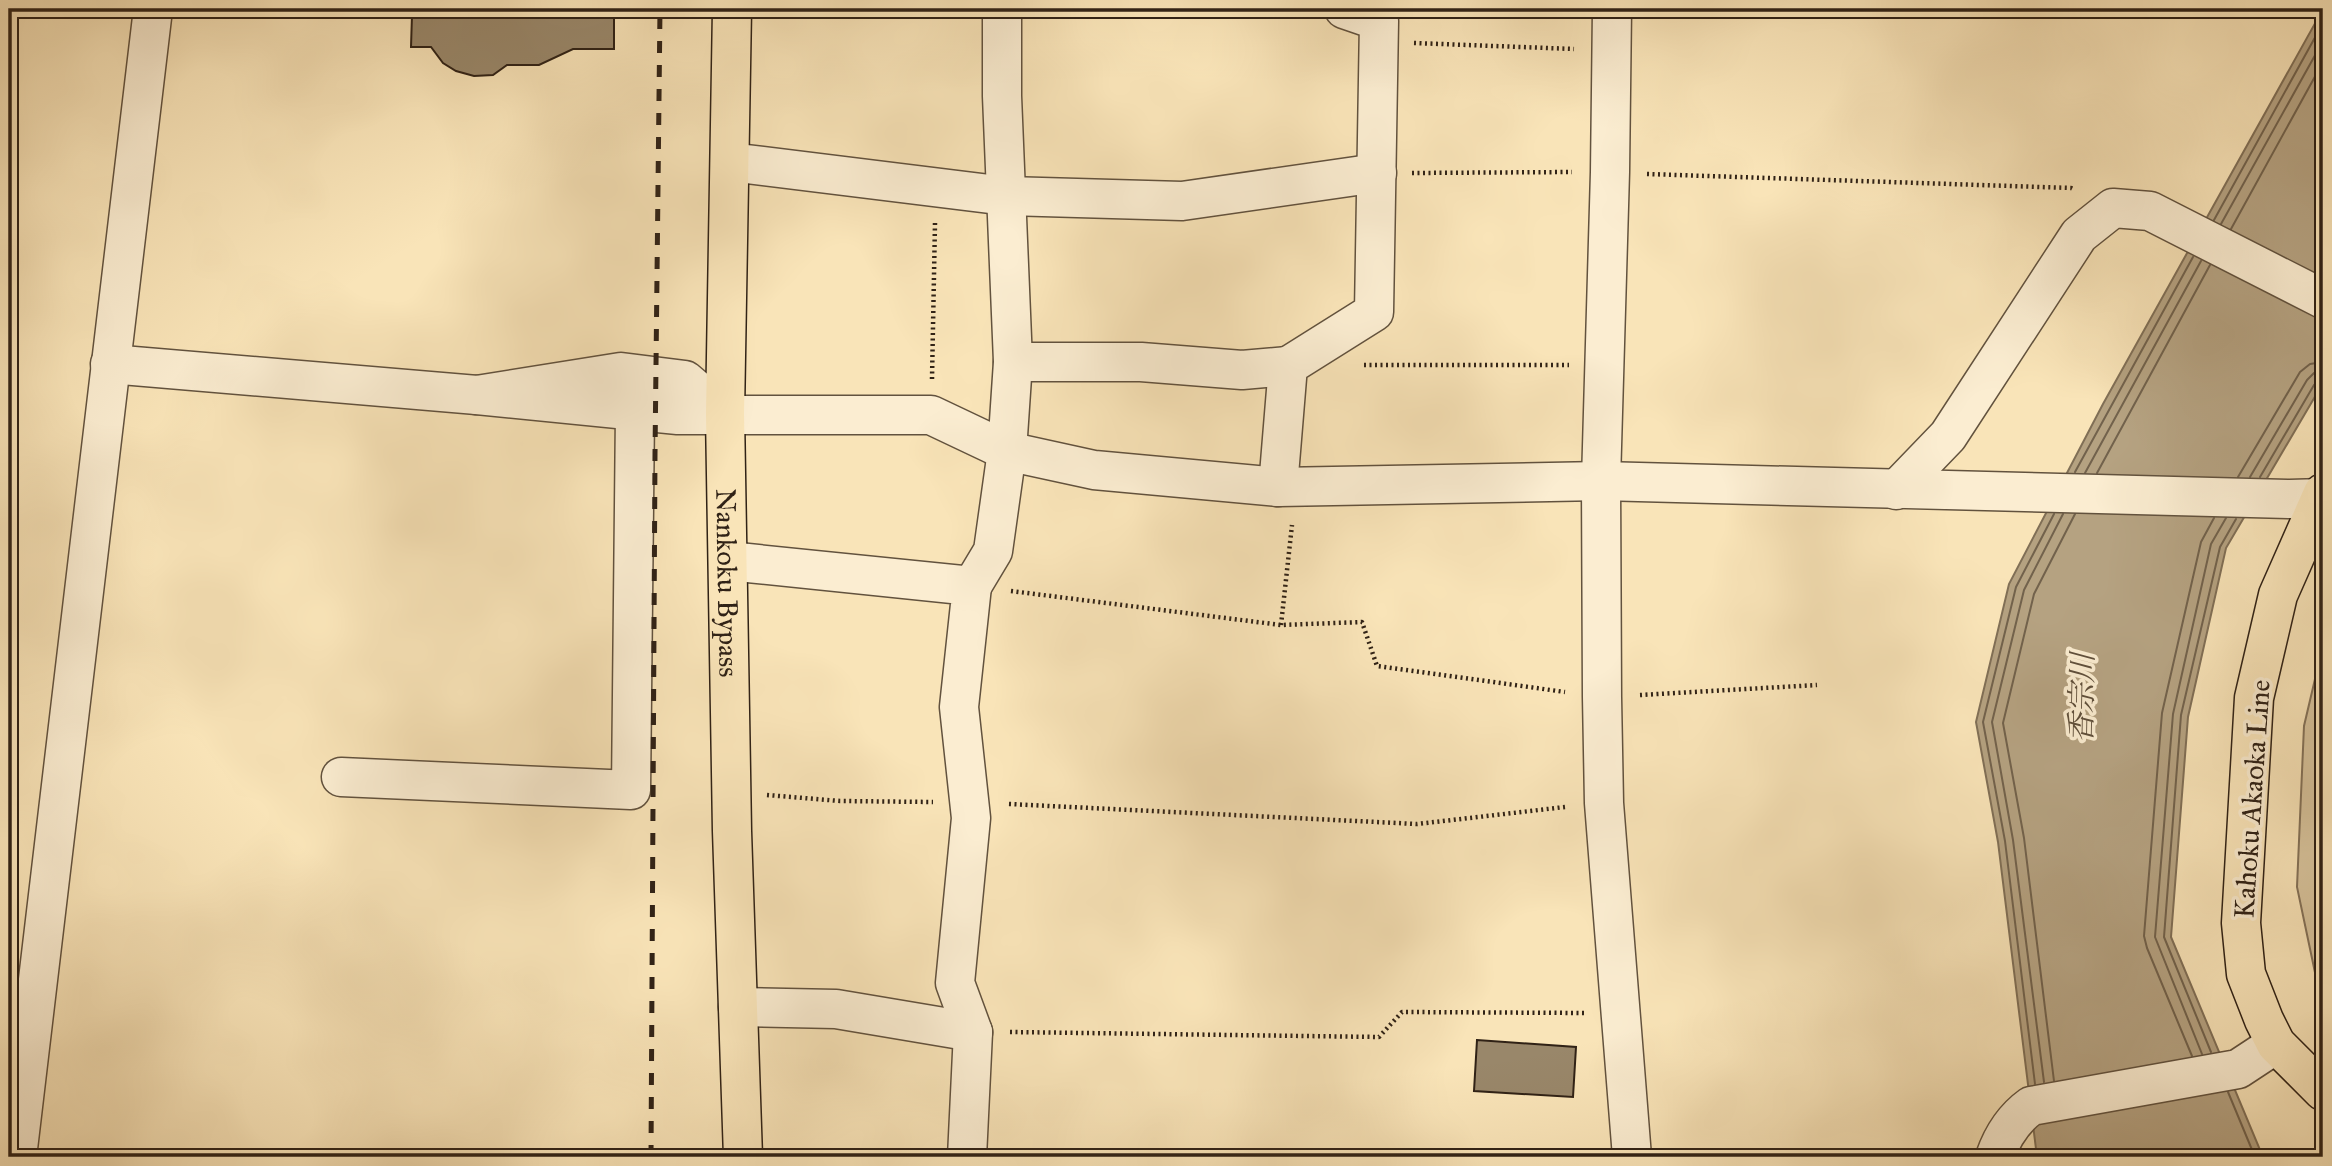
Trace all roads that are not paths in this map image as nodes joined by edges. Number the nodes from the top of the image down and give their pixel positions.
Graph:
1 (153, 9) edge
2 (732, 9) edge
3 (1002, 9) edge
4 (1344, 9) edge
5 (1612, 9) edge
6 (730, 162) junction
7 (1377, 173) junction
8 (1006, 196) junction
9 (2323, 299) edge
10 (1013, 362) junction
11 (110, 364) junction
12 (1288, 366) junction
13 (477, 395) junction
14 (635, 411) junction
15 (725, 414) junction
16 (1007, 451) junction
17 (1601, 481) junction
18 (1287, 486) junction
19 (1896, 489) junction
20 (2314, 497) edge
21 (728, 561) junction
22 (972, 586) junction
23 (341, 777) dead end
24 (738, 1007) junction
25 (973, 1032) junction
26 (2276, 1044) junction
27 (2323, 1091) edge
28 (18, 1157) edge
29 (743, 1157) edge
30 (967, 1157) edge
31 (1632, 1157) edge
32 (1995, 1157) edge

1 - 11 street
2 - 6 main road, Nankoku Bypass
3 - 8 street
4 - 7 street
5 - 17 street
6 - 8 street
6 - 15 main road, Nankoku Bypass
7 - 8 street
7 - 12 street
8 - 10 street
9 - 19 street
10 - 12 street
10 - 16 street
11 - 13 street
11 - 28 street
12 - 18 street
13 - 14 street
13 - 15 street
14 - 15 street
14 - 23 street
15 - 16 street
15 - 21 main road, Nankoku Bypass
16 - 18 street
16 - 22 street
17 - 18 street
17 - 19 street
17 - 31 street
19 - 20 street
20 - 26 main road, Kahoku Akaoka Line
21 - 22 street
21 - 24 main road, Nankoku Bypass
22 - 25 street
24 - 25 street
24 - 29 main road, Nankoku Bypass
25 - 30 street
26 - 27 main road, Kahoku Akaoka Line
26 - 32 street

